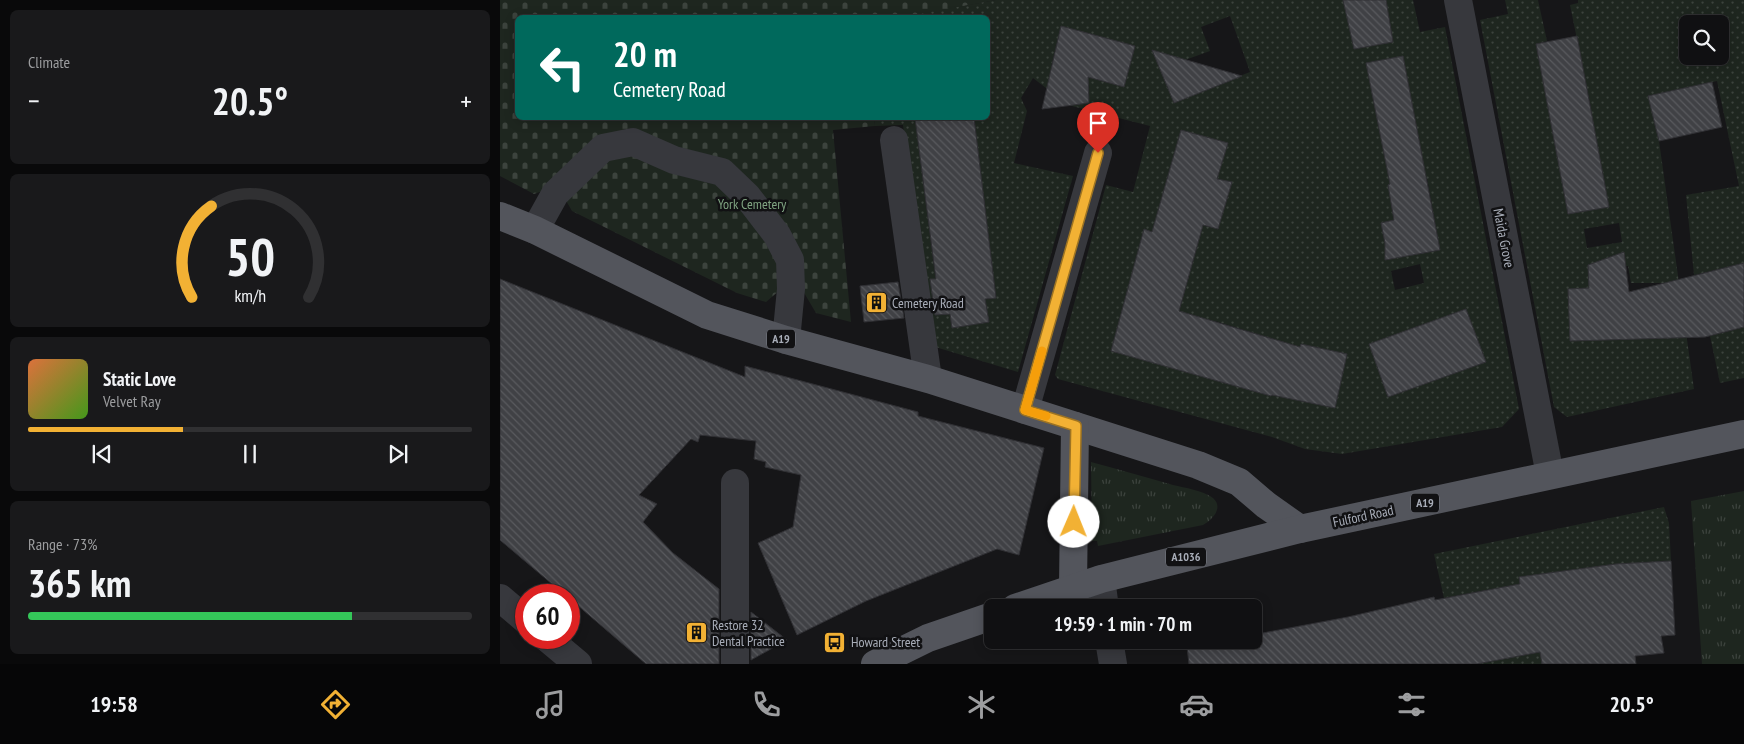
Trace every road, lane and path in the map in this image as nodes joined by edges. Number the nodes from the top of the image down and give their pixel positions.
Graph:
1 (1458, 0) edge
2 (894, 140) dead end
3 (1098, 153) dead end
4 (500, 216) edge
5 (535, 230) junction
6 (786, 340) junction
7 (928, 380) junction
8 (1025, 410) junction
9 (1076, 426) junction
10 (1744, 434) edge
11 (1550, 475) junction
12 (735, 483) dead end
13 (1300, 529) junction
14 (1101, 579) junction
15 (1073, 587) junction
16 (500, 598) edge
17 (1040, 599) edge
18 (1104, 599) edge
19 (515, 611) edge
20 (984, 619) edge
21 (560, 649) edge
22 (1110, 649) edge
23 (578, 664) edge
24 (735, 664) edge
25 (875, 664) edge
26 (1112, 664) edge

1 - 11 street, Maida Grove
2 - 7 street
3 - 8 street
4 - 5 main road, A19
5 - 6 main road, A19
5 - 6 street
6 - 7 main road, A19
7 - 8 main road, A19
8 - 9 main road, A19
9 - 13 main road, A19
9 - 15 main road
10 - 11 main road, Fulford Road / A19
11 - 13 main road, Fulford Road / A19
12 - 24 street
13 - 14 main road, Fulford Road / A1036
14 - 15 main road, Fulford Road / A1036
14 - 18 street
15 - 17 main road, Fulford Road / A1036
16 - 19 street
20 - 25 main road
21 - 23 street
22 - 26 street

